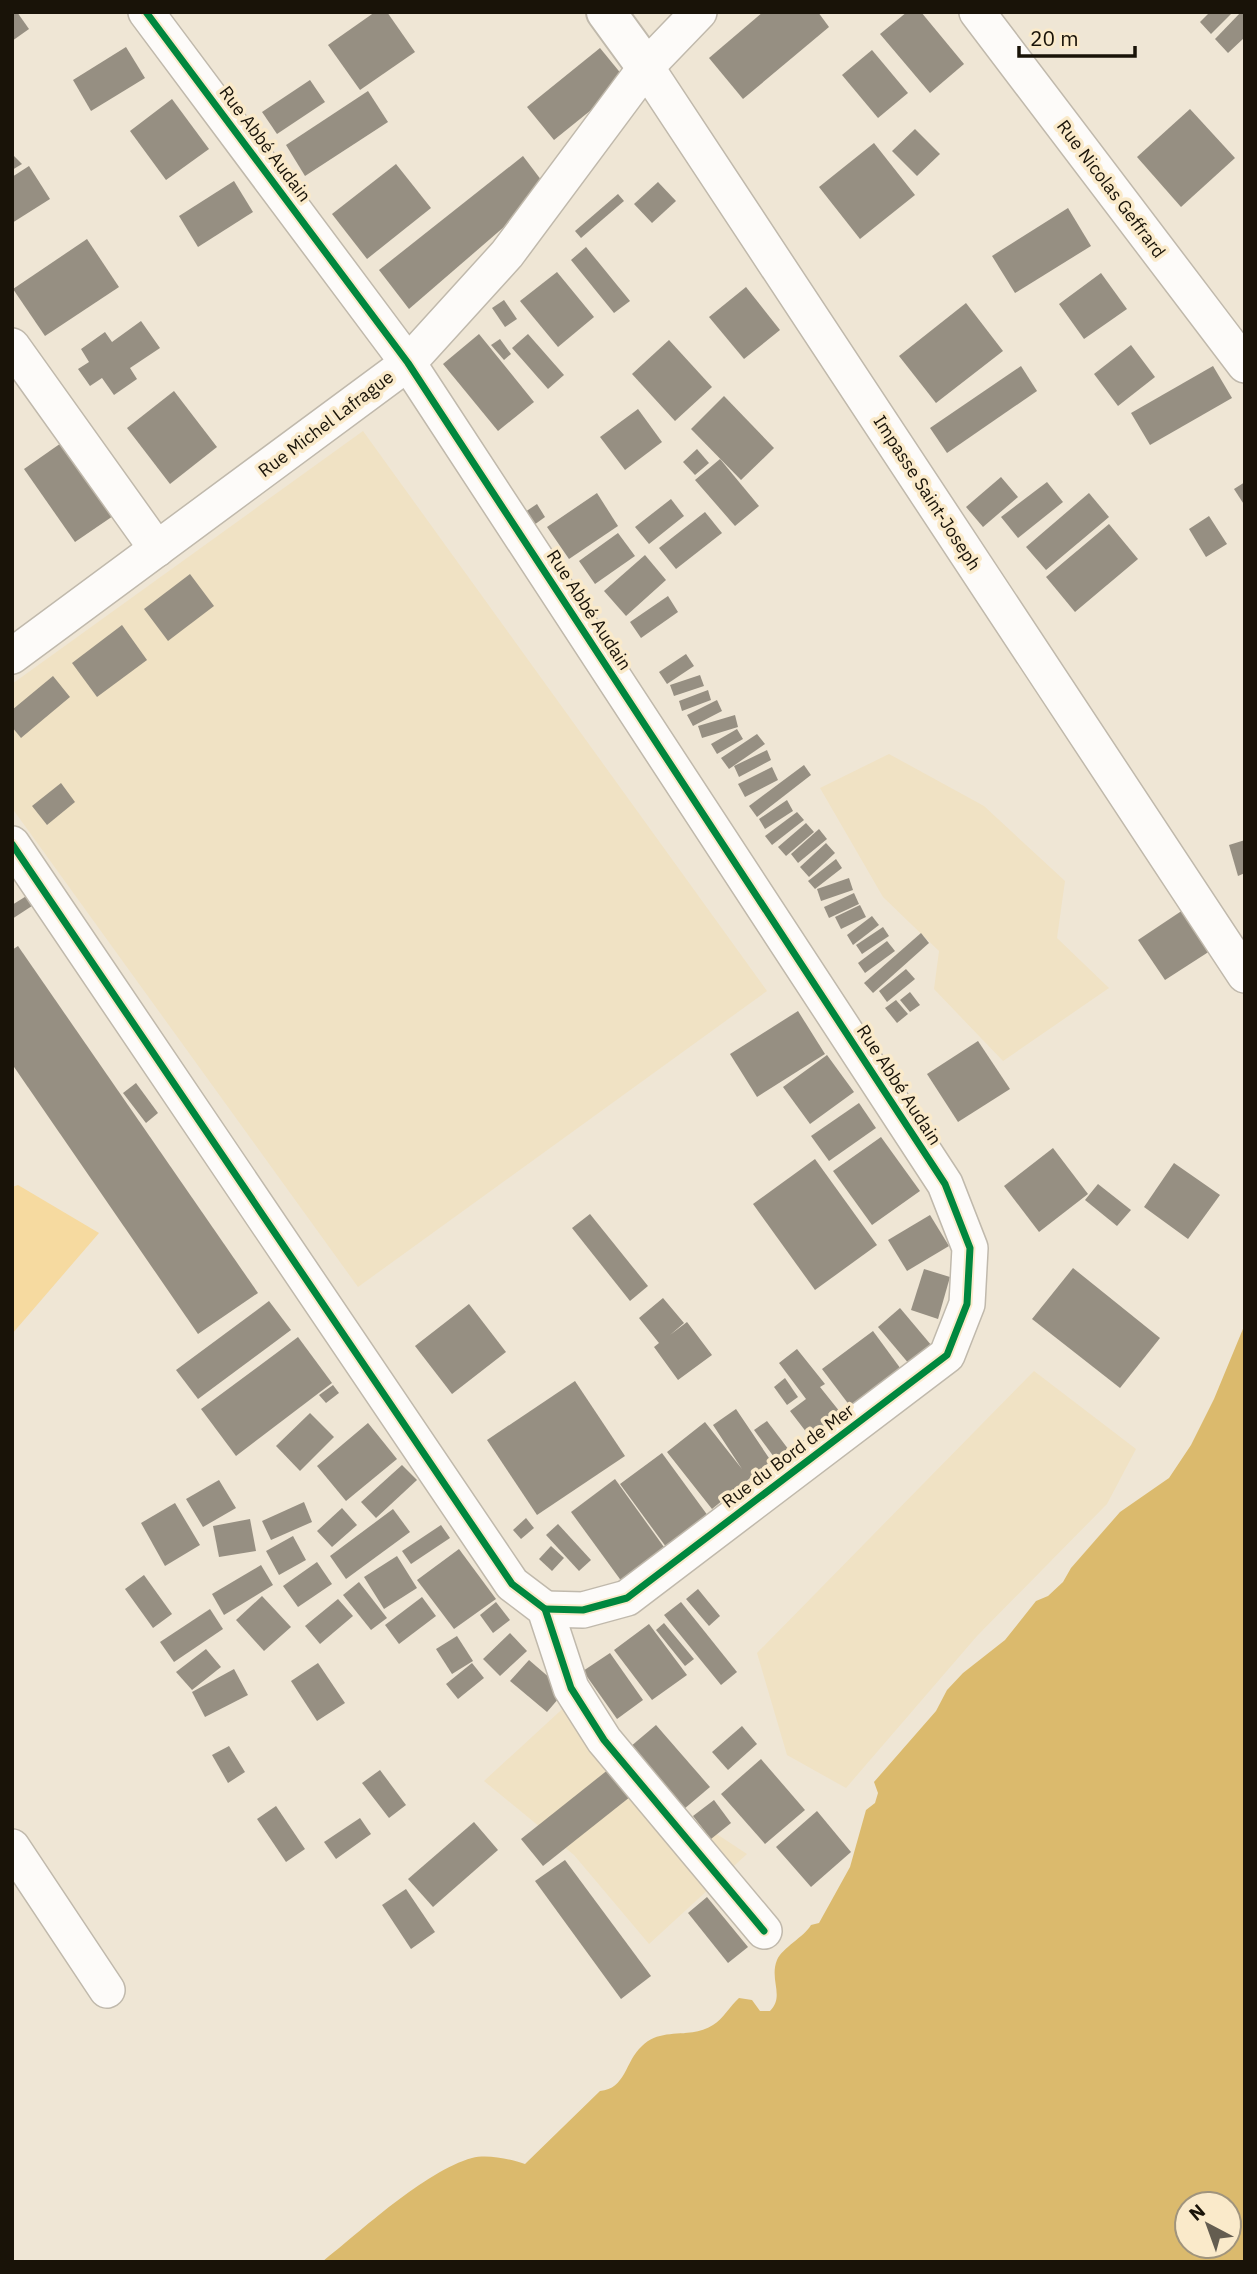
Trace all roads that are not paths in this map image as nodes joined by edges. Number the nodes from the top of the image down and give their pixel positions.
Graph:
1 (146, 12) edge
2 (606, 12) edge
3 (699, 12) edge
4 (977, 12) edge
5 (646, 67) junction
6 (12, 346) edge
7 (408, 363) junction
8 (1245, 365) edge
9 (157, 549) junction
10 (12, 656) edge
11 (12, 844) edge
12 (1245, 975) edge
13 (970, 1248) joint
14 (545, 1609) junction
15 (12, 1847) edge
16 (764, 1931) dead end
17 (107, 1990) dead end

1 - 7 street, Rue Abbé Audain
2 - 5 street, Impasse Saint-Joseph
3 - 5 street, Rue Michel Lafrague
4 - 8 street, Rue Nicolas Geffrard
5 - 7 street, Rue Michel Lafrague
5 - 12 street, Impasse Saint-Joseph
6 - 9 street
7 - 9 street, Rue Michel Lafrague
7 - 13 street, Rue Abbé Audain
9 - 10 street, Rue Michel Lafrague
11 - 14 street
13 - 14 street, Rue du Bord de Mer
14 - 16 street
15 - 17 street

